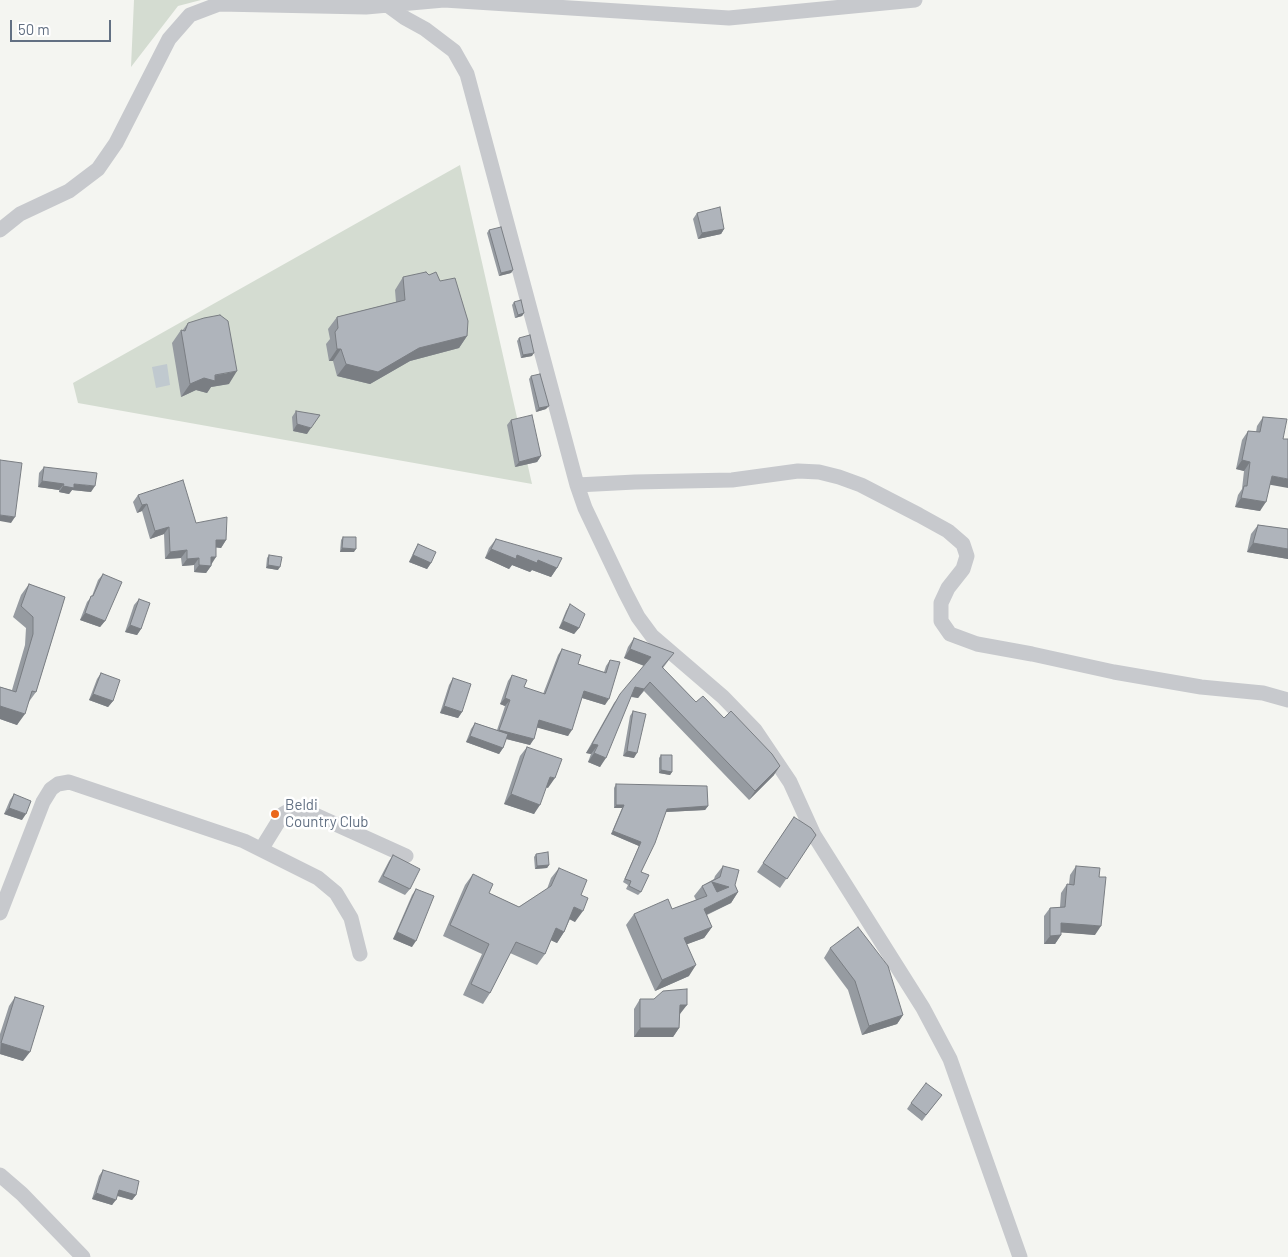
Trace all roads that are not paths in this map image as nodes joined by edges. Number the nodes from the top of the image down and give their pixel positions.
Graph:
1 (915, 0) edge
2 (389, 3) edge
3 (0, 230) edge
4 (578, 486) junction
5 (1288, 700) edge
6 (262, 848) junction
7 (406, 856) dead end
8 (0, 913) edge
9 (360, 954) dead end
10 (0, 1175) edge
11 (83, 1257) edge
12 (1020, 1257) edge

1 - 2 street
2 - 3 street
2 - 4 street
4 - 5 street
4 - 12 street
6 - 7 street
6 - 8 street
6 - 9 street
10 - 11 street

